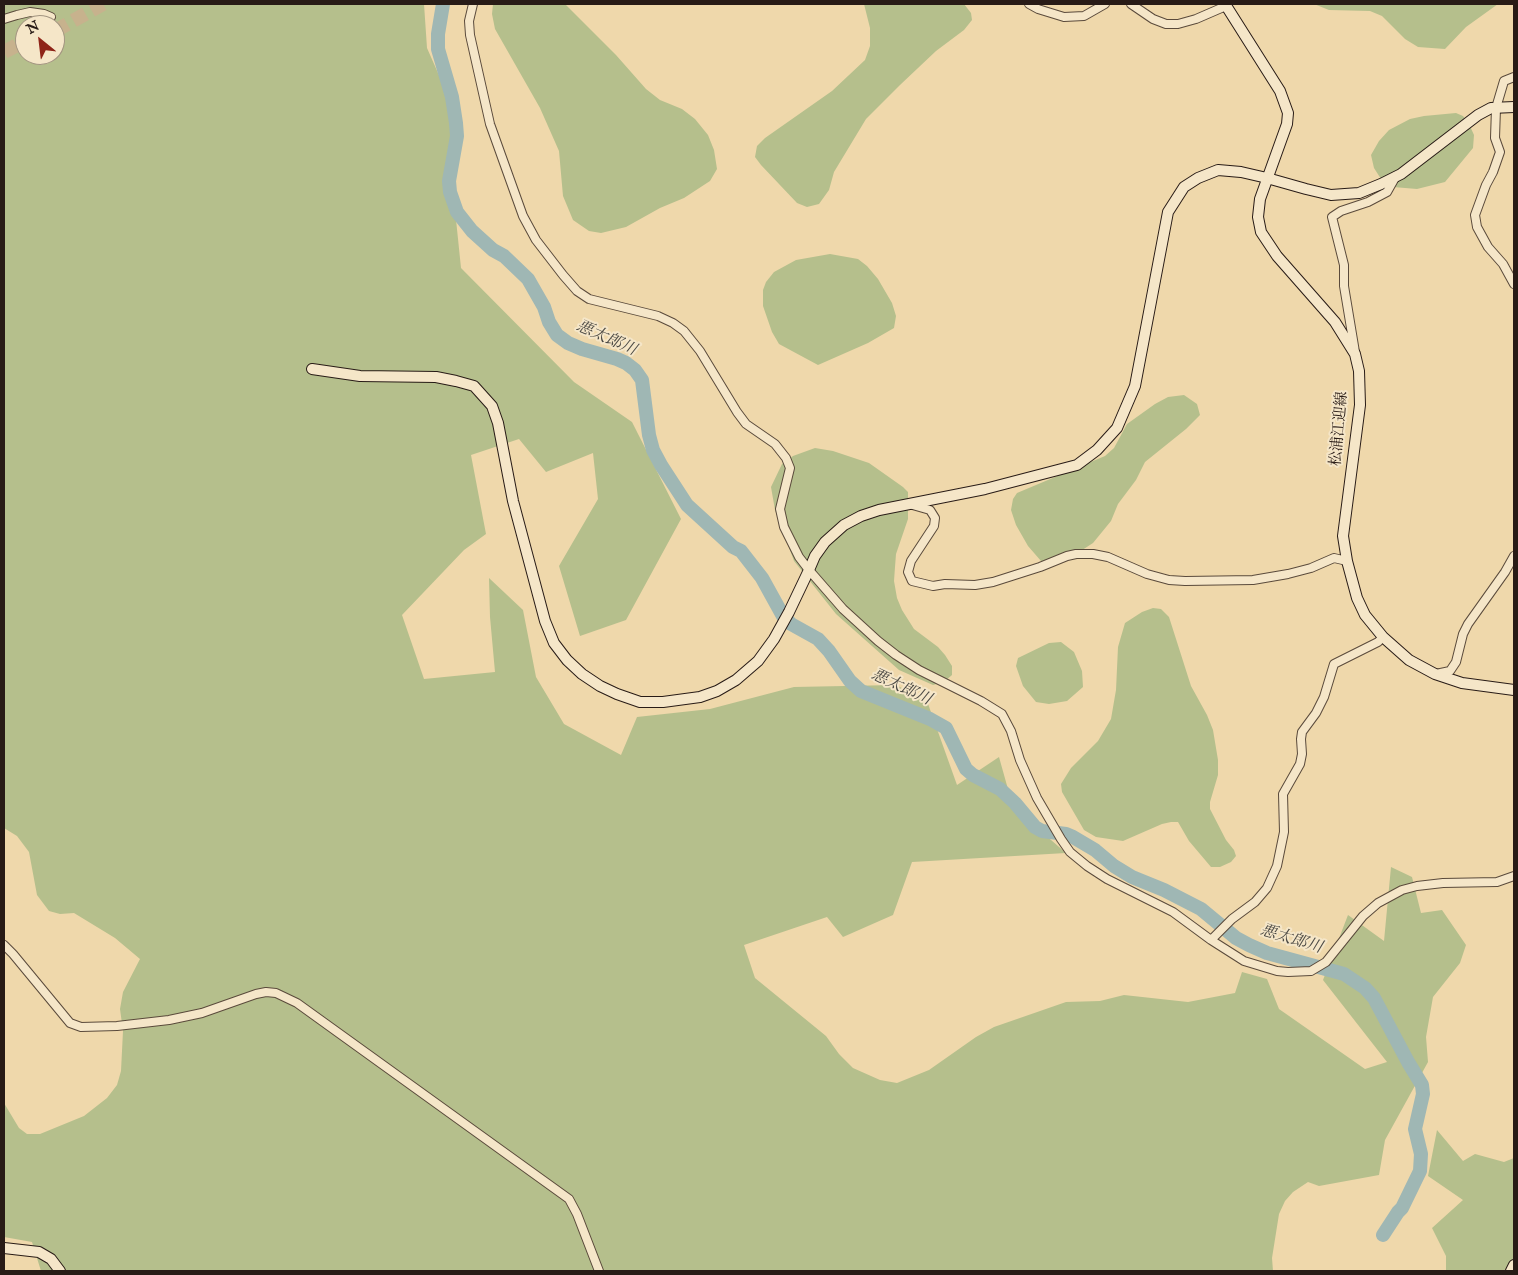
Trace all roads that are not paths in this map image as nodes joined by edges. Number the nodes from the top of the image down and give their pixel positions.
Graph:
1 (473, 4) edge
2 (1029, 4) edge
3 (1105, 4) edge
4 (1131, 4) edge
5 (1226, 5) edge
6 (46, 15) edge
7 (4, 20) edge
8 (1514, 77) edge
9 (1514, 107) edge
10 (1496, 108) junction
11 (1396, 176) junction
12 (1267, 178) junction
13 (1514, 284) edge
14 (1355, 354) junction
15 (312, 369) dead end
16 (909, 504) junction
17 (1514, 556) edge
18 (1347, 561) junction
19 (809, 570) junction
20 (1383, 637) junction
21 (1434, 674) junction
22 (1514, 690) edge
23 (1514, 876) edge
24 (1211, 940) junction
25 (4, 945) edge
26 (4, 1248) edge
27 (1514, 1265) edge
28 (60, 1271) edge
29 (599, 1271) edge
30 (1511, 1271) edge

1 - 19 street
2 - 3 street
4 - 5 street
5 - 12 street, 松浦江迎線
6 - 7 street
8 - 10 street
9 - 10 street
10 - 11 street
10 - 13 street
11 - 12 street
11 - 14 street
12 - 14 street, 松浦江迎線
12 - 16 street
14 - 18 street, 松浦江迎線
15 - 19 street
16 - 18 street
16 - 19 street
17 - 21 street
18 - 20 street, 松浦江迎線
19 - 24 street
20 - 21 street, 松浦江迎線
20 - 24 street
21 - 22 street, 松浦江迎線
23 - 24 street
25 - 29 street
26 - 28 street
27 - 30 street

